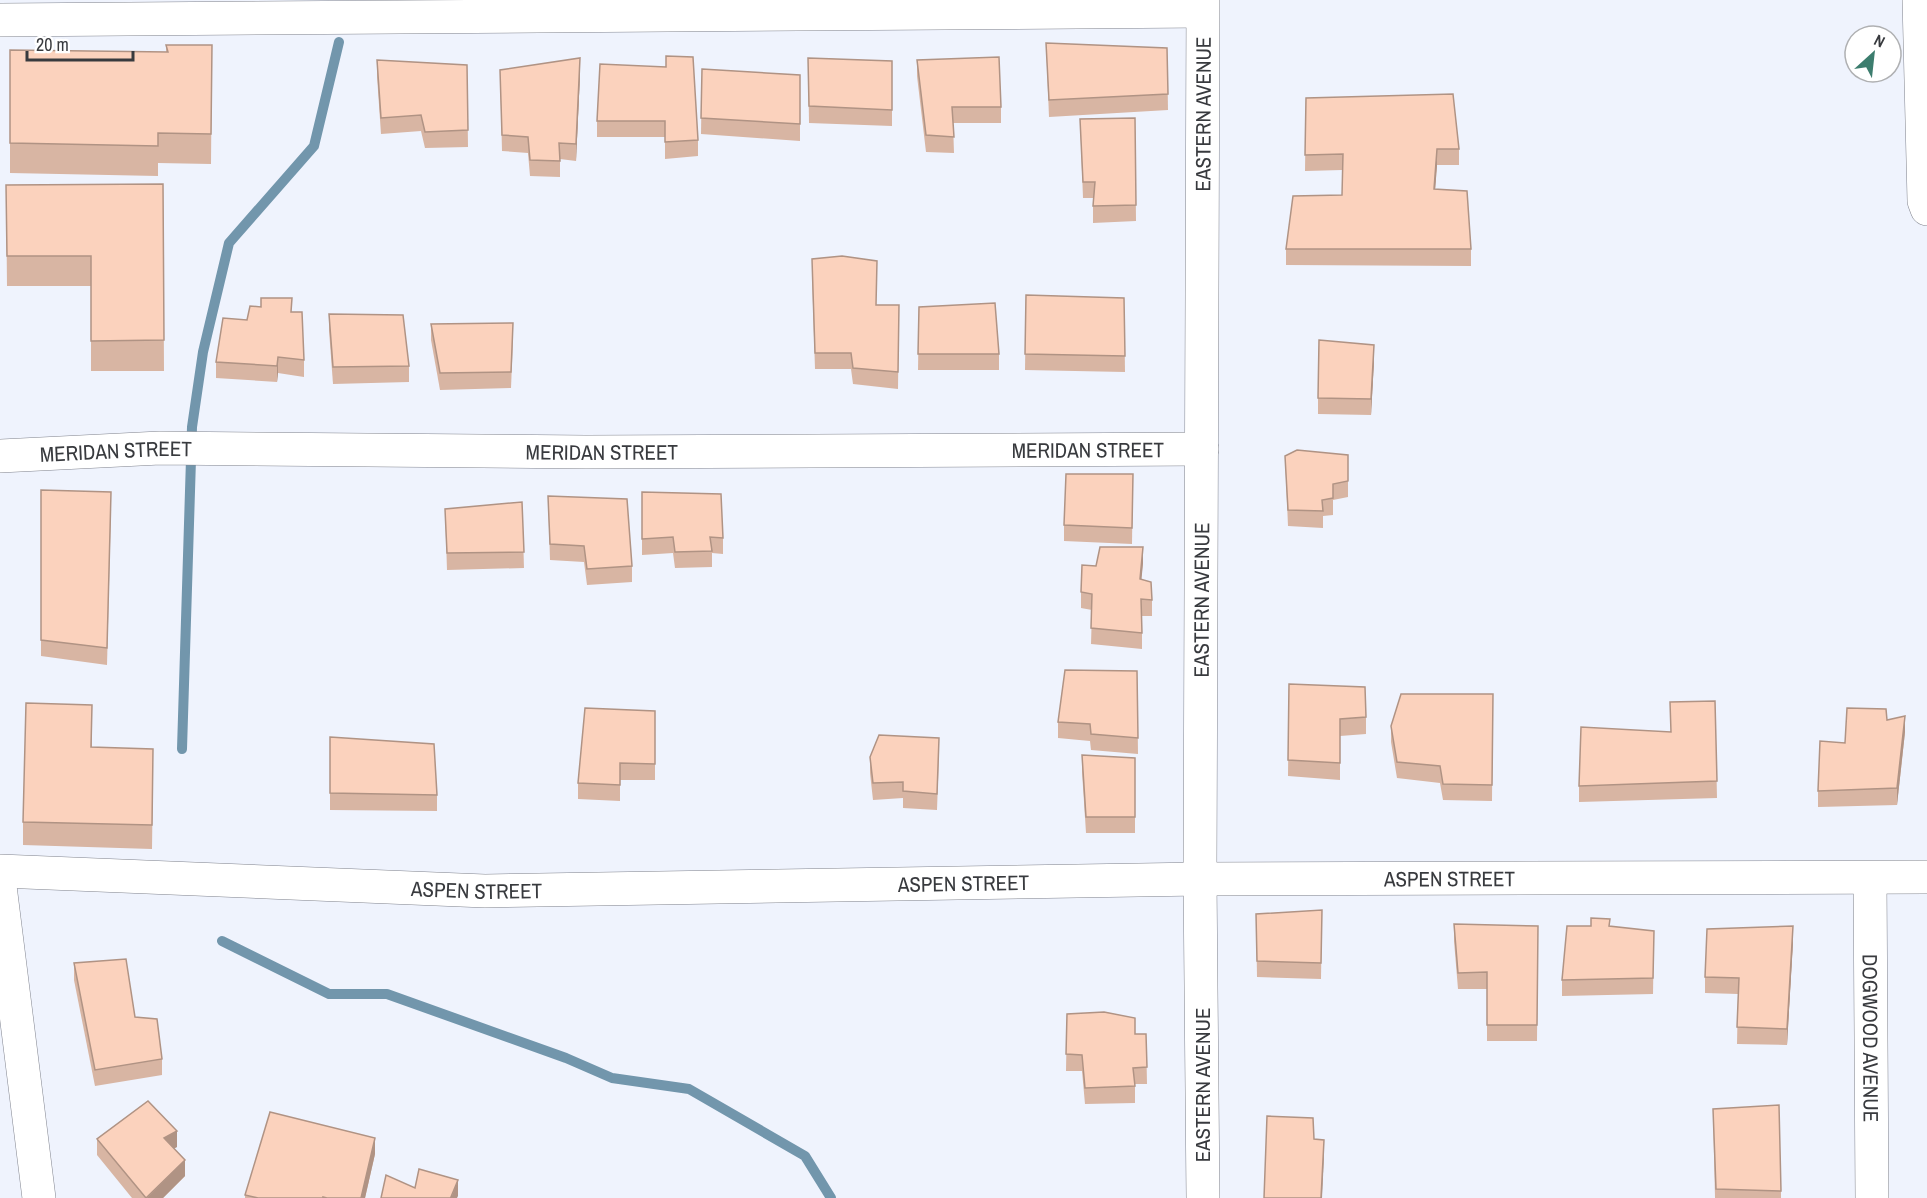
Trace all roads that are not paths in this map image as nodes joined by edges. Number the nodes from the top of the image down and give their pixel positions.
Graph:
1 (1919, 0) edge
2 (1202, 6) edge
3 (0, 20) edge
4 (1927, 209) edge
5 (1202, 449) junction
6 (0, 456) edge
7 (0, 871) edge
8 (1927, 877) edge
9 (1870, 878) junction
10 (1200, 879) junction
11 (0, 886) edge
12 (39, 1198) edge
13 (1203, 1198) edge
14 (1872, 1198) edge

1 - 4 street
2 - 3 street
2 - 5 street, EASTERN AVENUE
5 - 6 street, MERIDAN STREET
5 - 10 street, EASTERN AVENUE
7 - 10 street, ASPEN STREET
8 - 9 street, ASPEN STREET
9 - 10 street, ASPEN STREET
9 - 14 street, DOGWOOD AVENUE
10 - 13 street, EASTERN AVENUE
11 - 12 street

